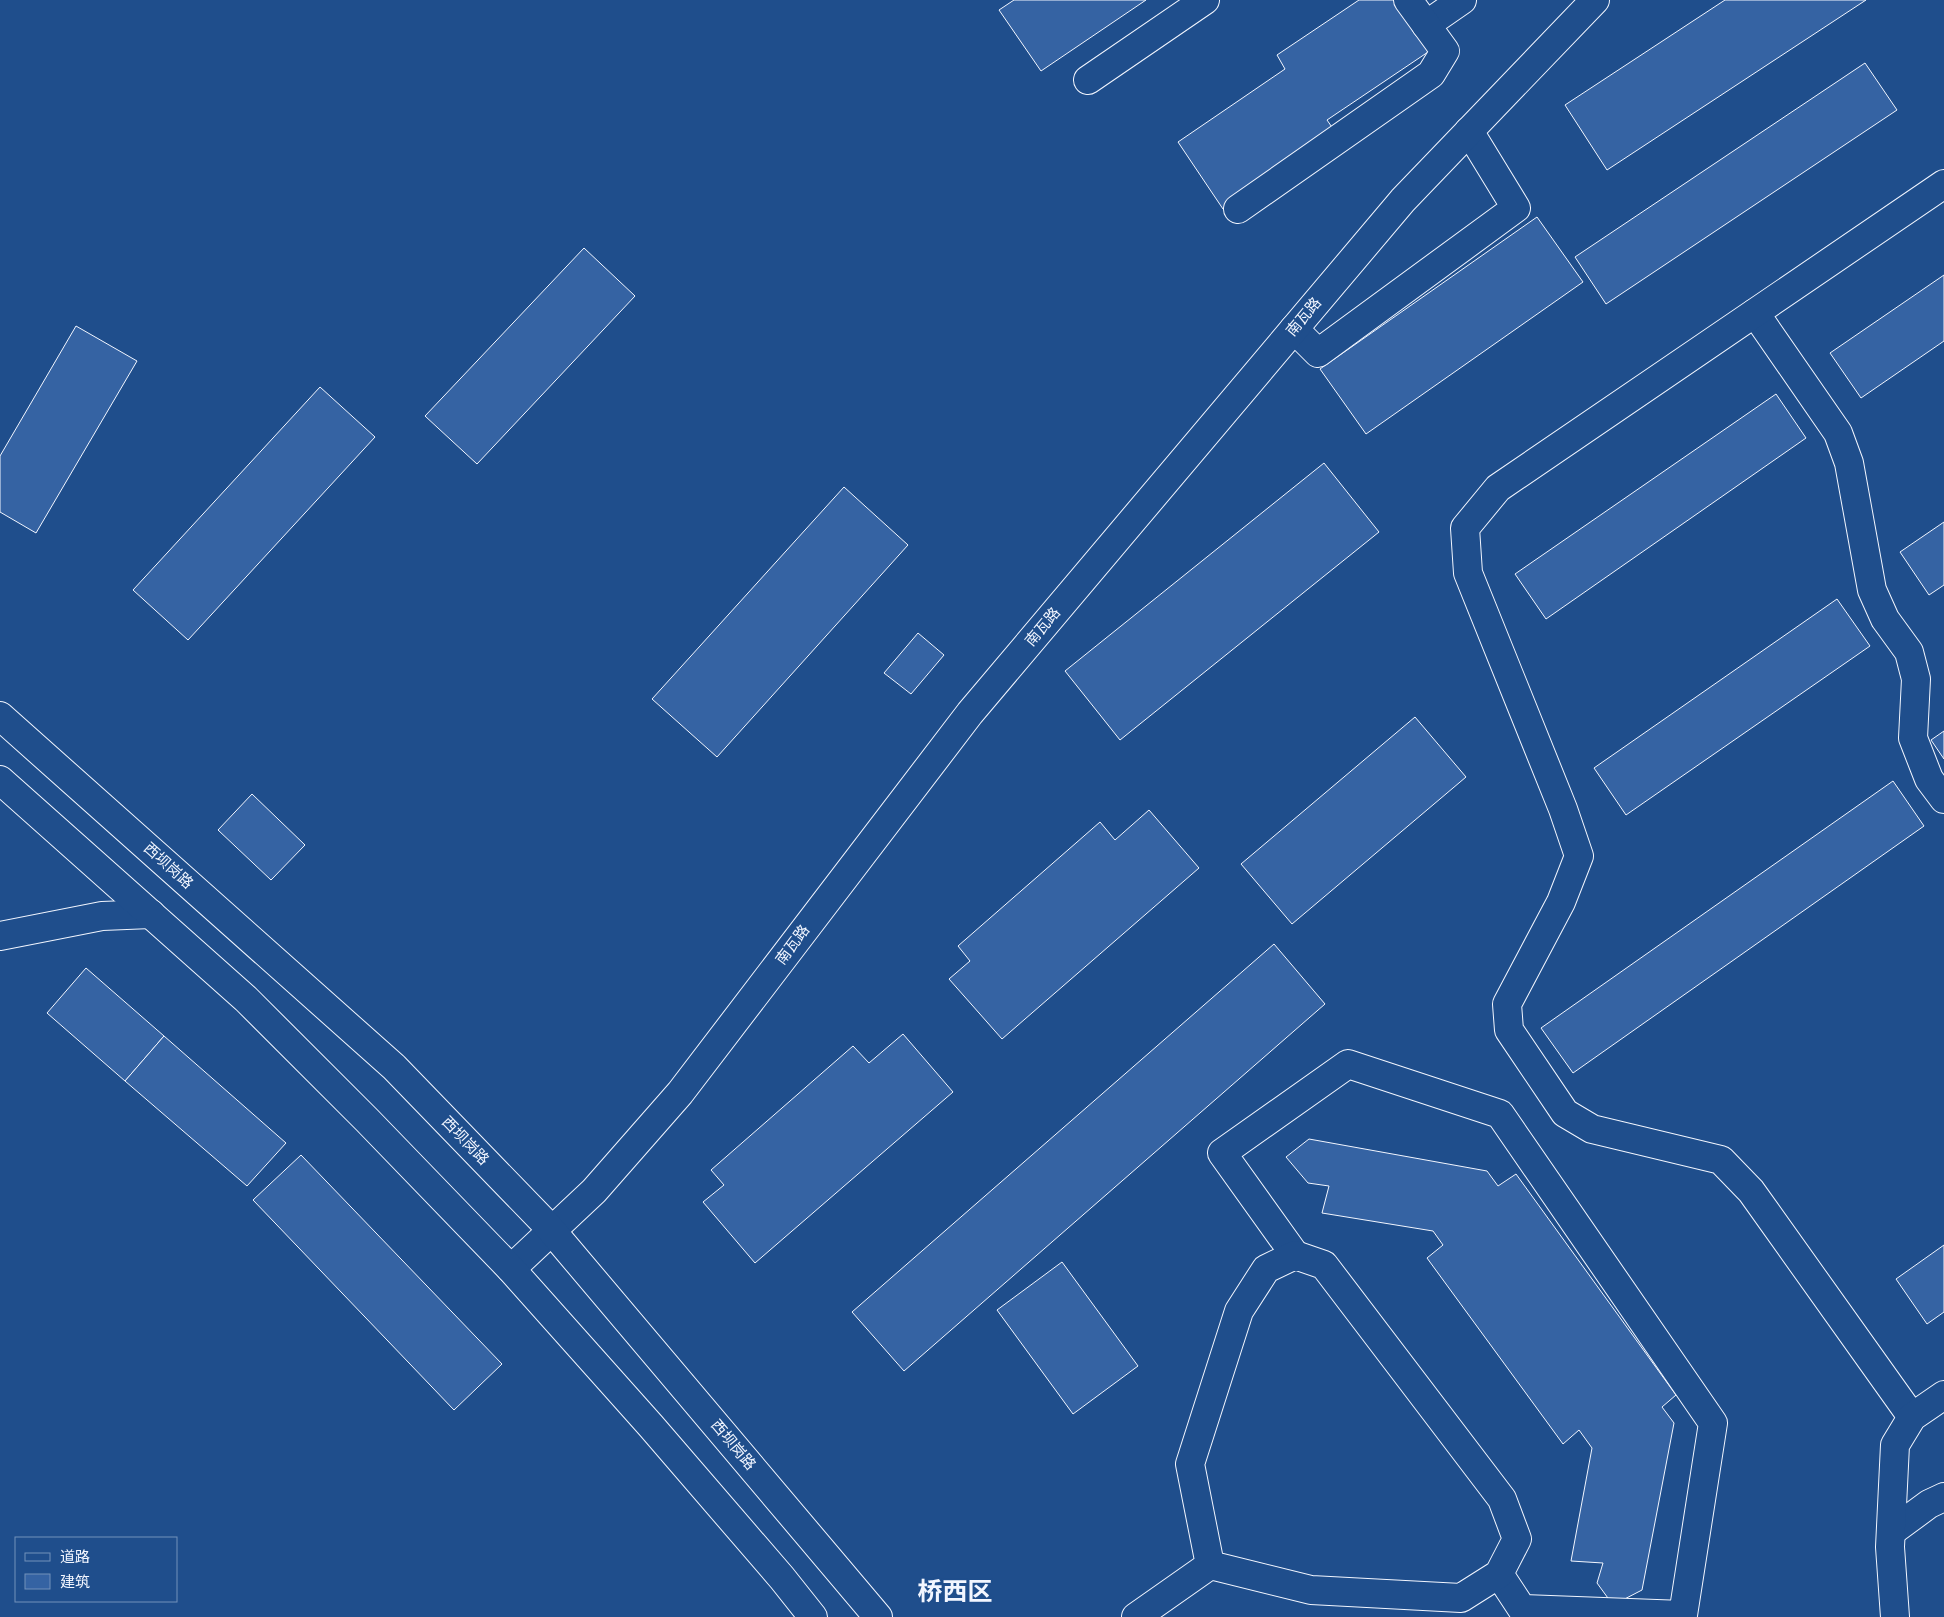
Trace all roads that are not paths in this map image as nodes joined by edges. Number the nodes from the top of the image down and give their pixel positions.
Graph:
1 (1205, 0) edge
2 (1408, 0) edge
3 (1462, 0) edge
4 (1595, 0) edge
5 (1426, 25) junction
6 (1088, 80) dead end
7 (1469, 131) junction
8 (1944, 184) edge
9 (1238, 209) dead end
10 (1755, 312) junction
11 (1294, 329) junction
12 (0, 716) edge
13 (0, 780) edge
14 (1944, 799) edge
15 (150, 914) junction
16 (0, 936) edge
17 (551, 1230) junction
18 (1295, 1256) junction
19 (511, 1269) junction
20 (1944, 1395) edge
21 (1912, 1417) junction
22 (1944, 1497) edge
23 (1891, 1532) junction
24 (1210, 1565) junction
25 (1499, 1574) junction
26 (813, 1617) edge
27 (878, 1617) edge
28 (1136, 1617) edge
29 (1895, 1617) edge

1 - 6 street
2 - 5 street
3 - 5 street
4 - 7 street, 南瓦路
5 - 9 street
7 - 11 street, 南瓦路
7 - 11 street
8 - 10 street
10 - 14 street
10 - 21 street
11 - 17 street, 南瓦路
12 - 17 street, 西坝岗路
13 - 15 street
15 - 16 street
15 - 19 street
17 - 19 street, 南瓦路
17 - 27 street, 西坝岗路
18 - 24 street
18 - 25 street
18 - 25 street
19 - 26 street
20 - 21 street
21 - 23 street
22 - 23 street
23 - 29 street
24 - 25 street
24 - 28 street

